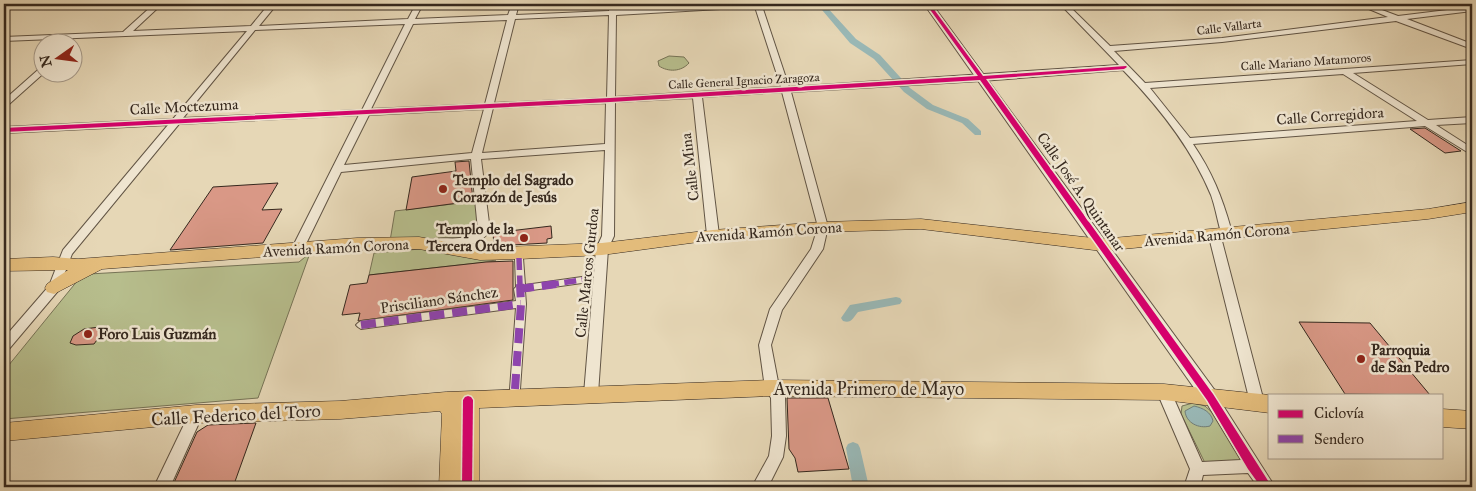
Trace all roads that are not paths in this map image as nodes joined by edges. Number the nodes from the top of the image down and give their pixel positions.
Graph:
1 (158, 4) edge
2 (274, 4) edge
3 (419, 4) edge
4 (515, 4) edge
5 (761, 4) edge
6 (928, 4) edge
7 (1063, 4) edge
8 (1360, 4) edge
9 (613, 8) edge
10 (1472, 10) edge
11 (511, 17) junction
12 (1398, 18) junction
13 (411, 21) junction
14 (253, 28) junction
15 (126, 34) junction
16 (84, 36) joint
17 (4, 39) edge
18 (1472, 46) edge
19 (1108, 49) junction
20 (1472, 62) edge
21 (1124, 67) junction
22 (1346, 73) junction
23 (981, 78) junction
24 (32, 80) edge
25 (1142, 86) junction
26 (786, 90) junction
27 (697, 95) junction
28 (610, 100) junction
29 (4, 104) edge
30 (488, 106) junction
31 (365, 112) junction
32 (1472, 120) edge
33 (177, 121) junction
34 (1428, 124) junction
35 (4, 130) edge
36 (1190, 142) junction
37 (609, 147) junction
38 (1472, 152) edge
39 (476, 156) junction
40 (336, 169) junction
41 (1472, 207) edge
42 (823, 227) junction
43 (1222, 235) junction
44 (713, 236) junction
45 (419, 243) junction
46 (1102, 245) junction
47 (602, 249) junction
48 (297, 250) junction
49 (519, 258) dead end
50 (106, 262) junction
51 (64, 263) junction
52 (4, 266) edge
53 (589, 279) dead end
54 (54, 288) junction
55 (519, 289) junction
56 (521, 304) junction
57 (361, 325) dead end
58 (4, 346) edge
59 (772, 388) junction
60 (515, 389) dead end
61 (1164, 392) junction
62 (592, 394) junction
63 (1210, 397) junction
64 (457, 400) junction
65 (1263, 403) edge
66 (196, 414) junction
67 (1444, 418) edge
68 (1472, 420) edge
69 (4, 432) edge
70 (1252, 466) junction
71 (1198, 469) junction
72 (162, 487) edge
73 (450, 487) edge
74 (466, 487) edge
75 (760, 487) edge
76 (1192, 487) edge
77 (1267, 487) edge

1 - 15 street
2 - 14 street
3 - 13 street
4 - 11 street
5 - 9 street
5 - 26 street
6 - 23 street, Calle José A. Quintanar
7 - 19 street
8 - 12 street
9 - 11 street
9 - 28 street, Calle Marcos Gurdoa
10 - 12 street, Calle Vallarta
11 - 13 street
11 - 30 street
12 - 18 street
12 - 19 street, Calle Vallarta
13 - 14 street
13 - 31 street
14 - 15 street
14 - 33 street
15 - 16 street
16 - 17 street
19 - 21 street
20 - 22 street, Calle Mariano Matamoros
21 - 23 street, Calle General Ignacio Zaragoza
21 - 25 street
22 - 25 street, Calle Mariano Matamoros
22 - 34 street
23 - 26 street, Calle General Ignacio Zaragoza
23 - 46 street, Calle José A. Quintanar
24 - 29 street
25 - 36 street
26 - 27 street, Calle General Ignacio Zaragoza
26 - 42 street
27 - 28 street, Calle General Ignacio Zaragoza
27 - 44 street, Calle Mina
28 - 30 street, Calle General Ignacio Zaragoza
28 - 37 street, Calle Marcos Gurdoa
30 - 31 street, Calle General Ignacio Zaragoza
30 - 39 street
31 - 33 street, Calle Moctezuma
31 - 40 street
32 - 34 street, Calle Corregidora
33 - 35 street, Calle Moctezuma
33 - 51 street
34 - 36 street, Calle Corregidora
34 - 38 street
36 - 43 street
37 - 39 street
37 - 47 street, Calle Marcos Gurdoa
39 - 40 street
39 - 45 street
40 - 48 street
41 - 43 main road, Avenida Ramón Corona
42 - 44 main road, Avenida Ramón Corona
42 - 46 main road, Avenida Ramón Corona
42 - 59 street
43 - 46 main road, Avenida Ramón Corona
43 - 65 street
44 - 47 main road, Avenida Ramón Corona
45 - 47 main road, Avenida Ramón Corona
45 - 48 main road, Avenida Ramón Corona
46 - 63 street, Calle José A. Quintanar
47 - 62 street, Calle Marcos Gurdoa
48 - 50 main road, Avenida Ramón Corona
49 - 55 street
50 - 51 main road, Avenida Ramón Corona
50 - 54 main road
51 - 52 main road, Avenida Ramón Corona
51 - 54 street
53 - 55 street, Prisciliano Sánchez
54 - 58 street
55 - 56 street
56 - 57 street, Prisciliano Sánchez
56 - 60 street
59 - 61 main road, Avenida Primero de Mayo
59 - 62 main road, Avenida Primero de Mayo
59 - 75 street
61 - 63 main road, Avenida Primero de Mayo
61 - 71 street
62 - 64 main road, Avenida Primero de Mayo
63 - 65 main road, Avenida Primero de Mayo
63 - 70 street
64 - 66 main road, Calle Federico del Toro
64 - 73 main road
64 - 74 main road
66 - 69 main road, Calle Federico del Toro
66 - 72 street
67 - 68 main road
70 - 71 street
70 - 77 street
71 - 76 street

